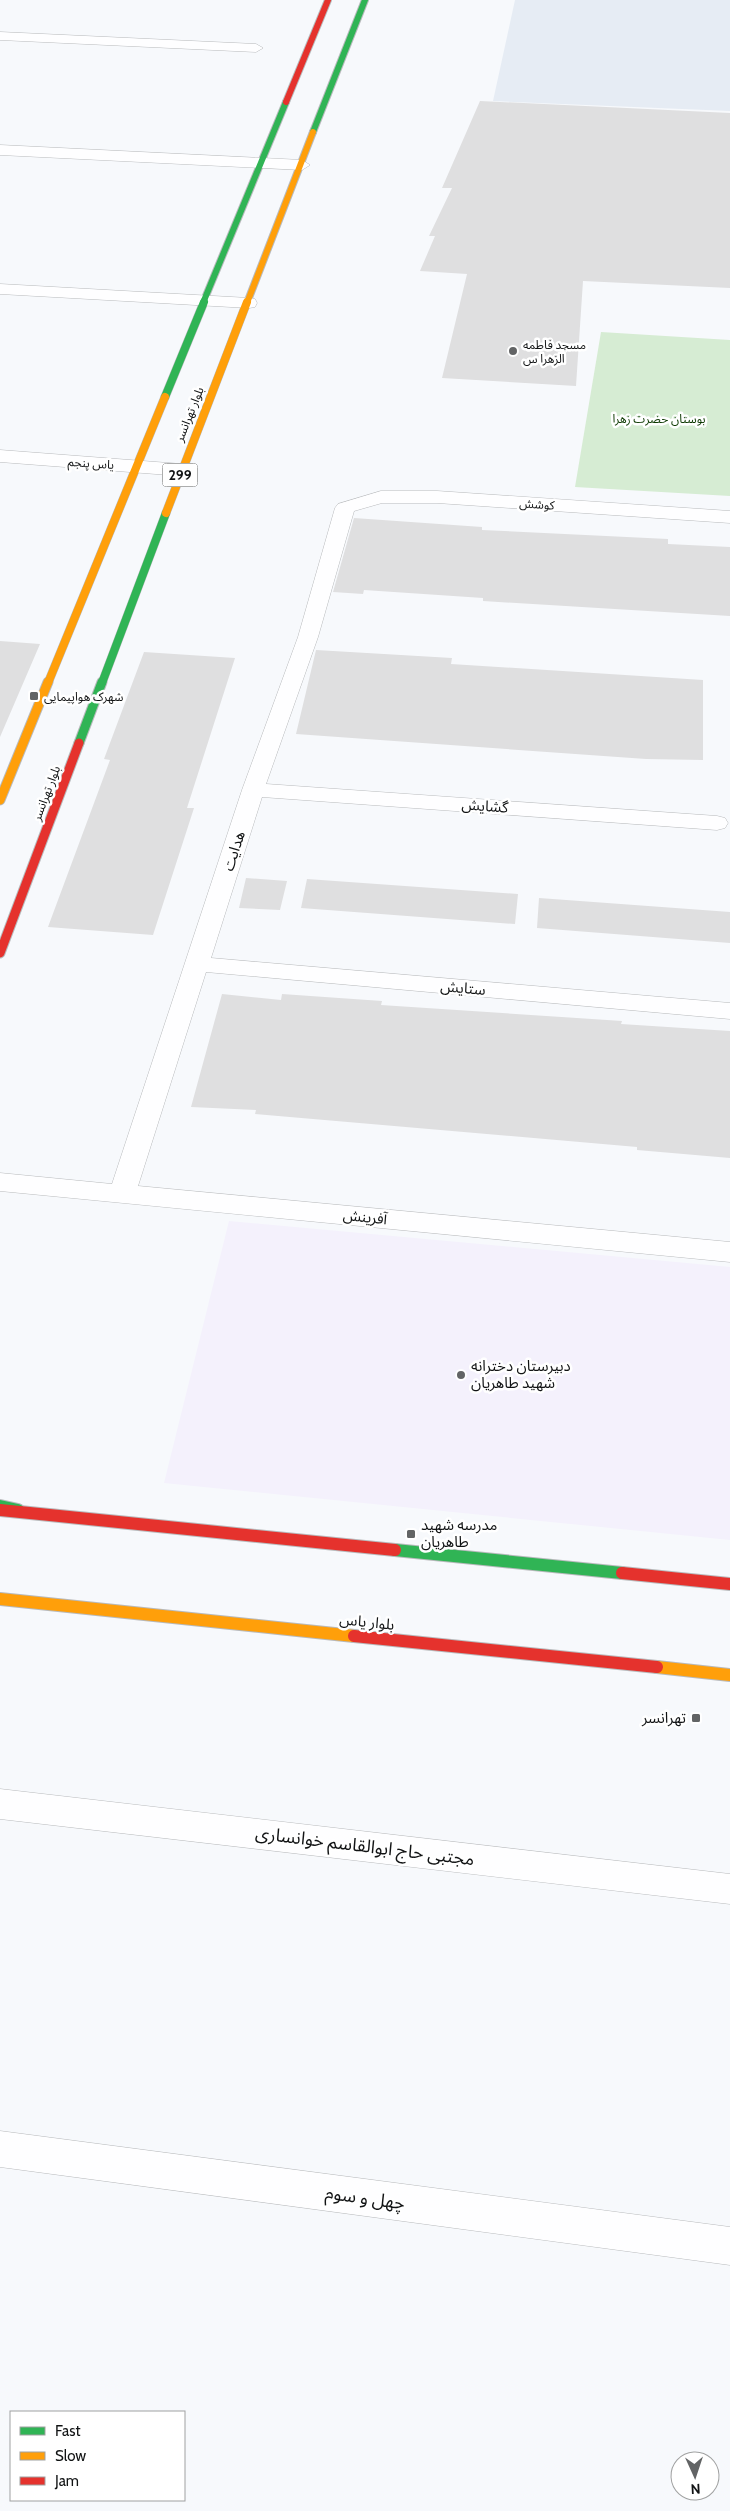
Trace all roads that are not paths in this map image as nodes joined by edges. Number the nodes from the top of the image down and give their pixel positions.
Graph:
1 (328, 0) edge
2 (365, 0) edge
3 (0, 36) edge
4 (256, 48) dead end
5 (0, 150) edge
6 (262, 163) junction
7 (302, 165) junction
8 (0, 288) edge
9 (205, 300) junction
10 (249, 303) junction
11 (0, 456) edge
12 (138, 466) junction
13 (182, 470) junction
14 (345, 508) joint
15 (730, 517) edge
16 (253, 790) junction
17 (0, 800) edge
18 (717, 822) dead end
19 (0, 952) edge
20 (196, 964) junction
21 (730, 1011) edge
22 (0, 1182) edge
23 (122, 1194) junction
24 (730, 1252) edge
25 (0, 1508) edge
26 (730, 1584) edge
27 (0, 1599) edge
28 (730, 1675) edge
29 (0, 1804) edge
30 (730, 1889) edge
31 (0, 2149) edge
32 (730, 2246) edge

1 - 6 main road, بلوار تهرانسر / 299
2 - 7 main road, بلوار تهرانسر / 299
3 - 4 street
5 - 6 street
6 - 7 street
6 - 9 main road, بلوار تهرانسر / 299
7 - 10 main road, بلوار تهرانسر / 299
8 - 9 street
9 - 10 street
9 - 12 main road, بلوار تهرانسر / 299
10 - 13 main road, بلوار تهرانسر / 299
11 - 12 street, یاس پنجم
12 - 13 street, یاس پنجم
12 - 17 main road, بلوار تهرانسر / 299
13 - 19 main road, بلوار تهرانسر / 299
14 - 15 street, کوشش
14 - 16 street, هدایت
16 - 18 street, گشایش
16 - 20 street, هدایت
20 - 21 street, ستایش
20 - 23 street, هدایت
22 - 23 street, آفرینش
23 - 24 street, آفرینش
25 - 26 main road
27 - 28 main road, بلوار یاس
29 - 30 street, مجتبی حاج ابوالقاسم خوانساری
31 - 32 street, چهل و سوم

